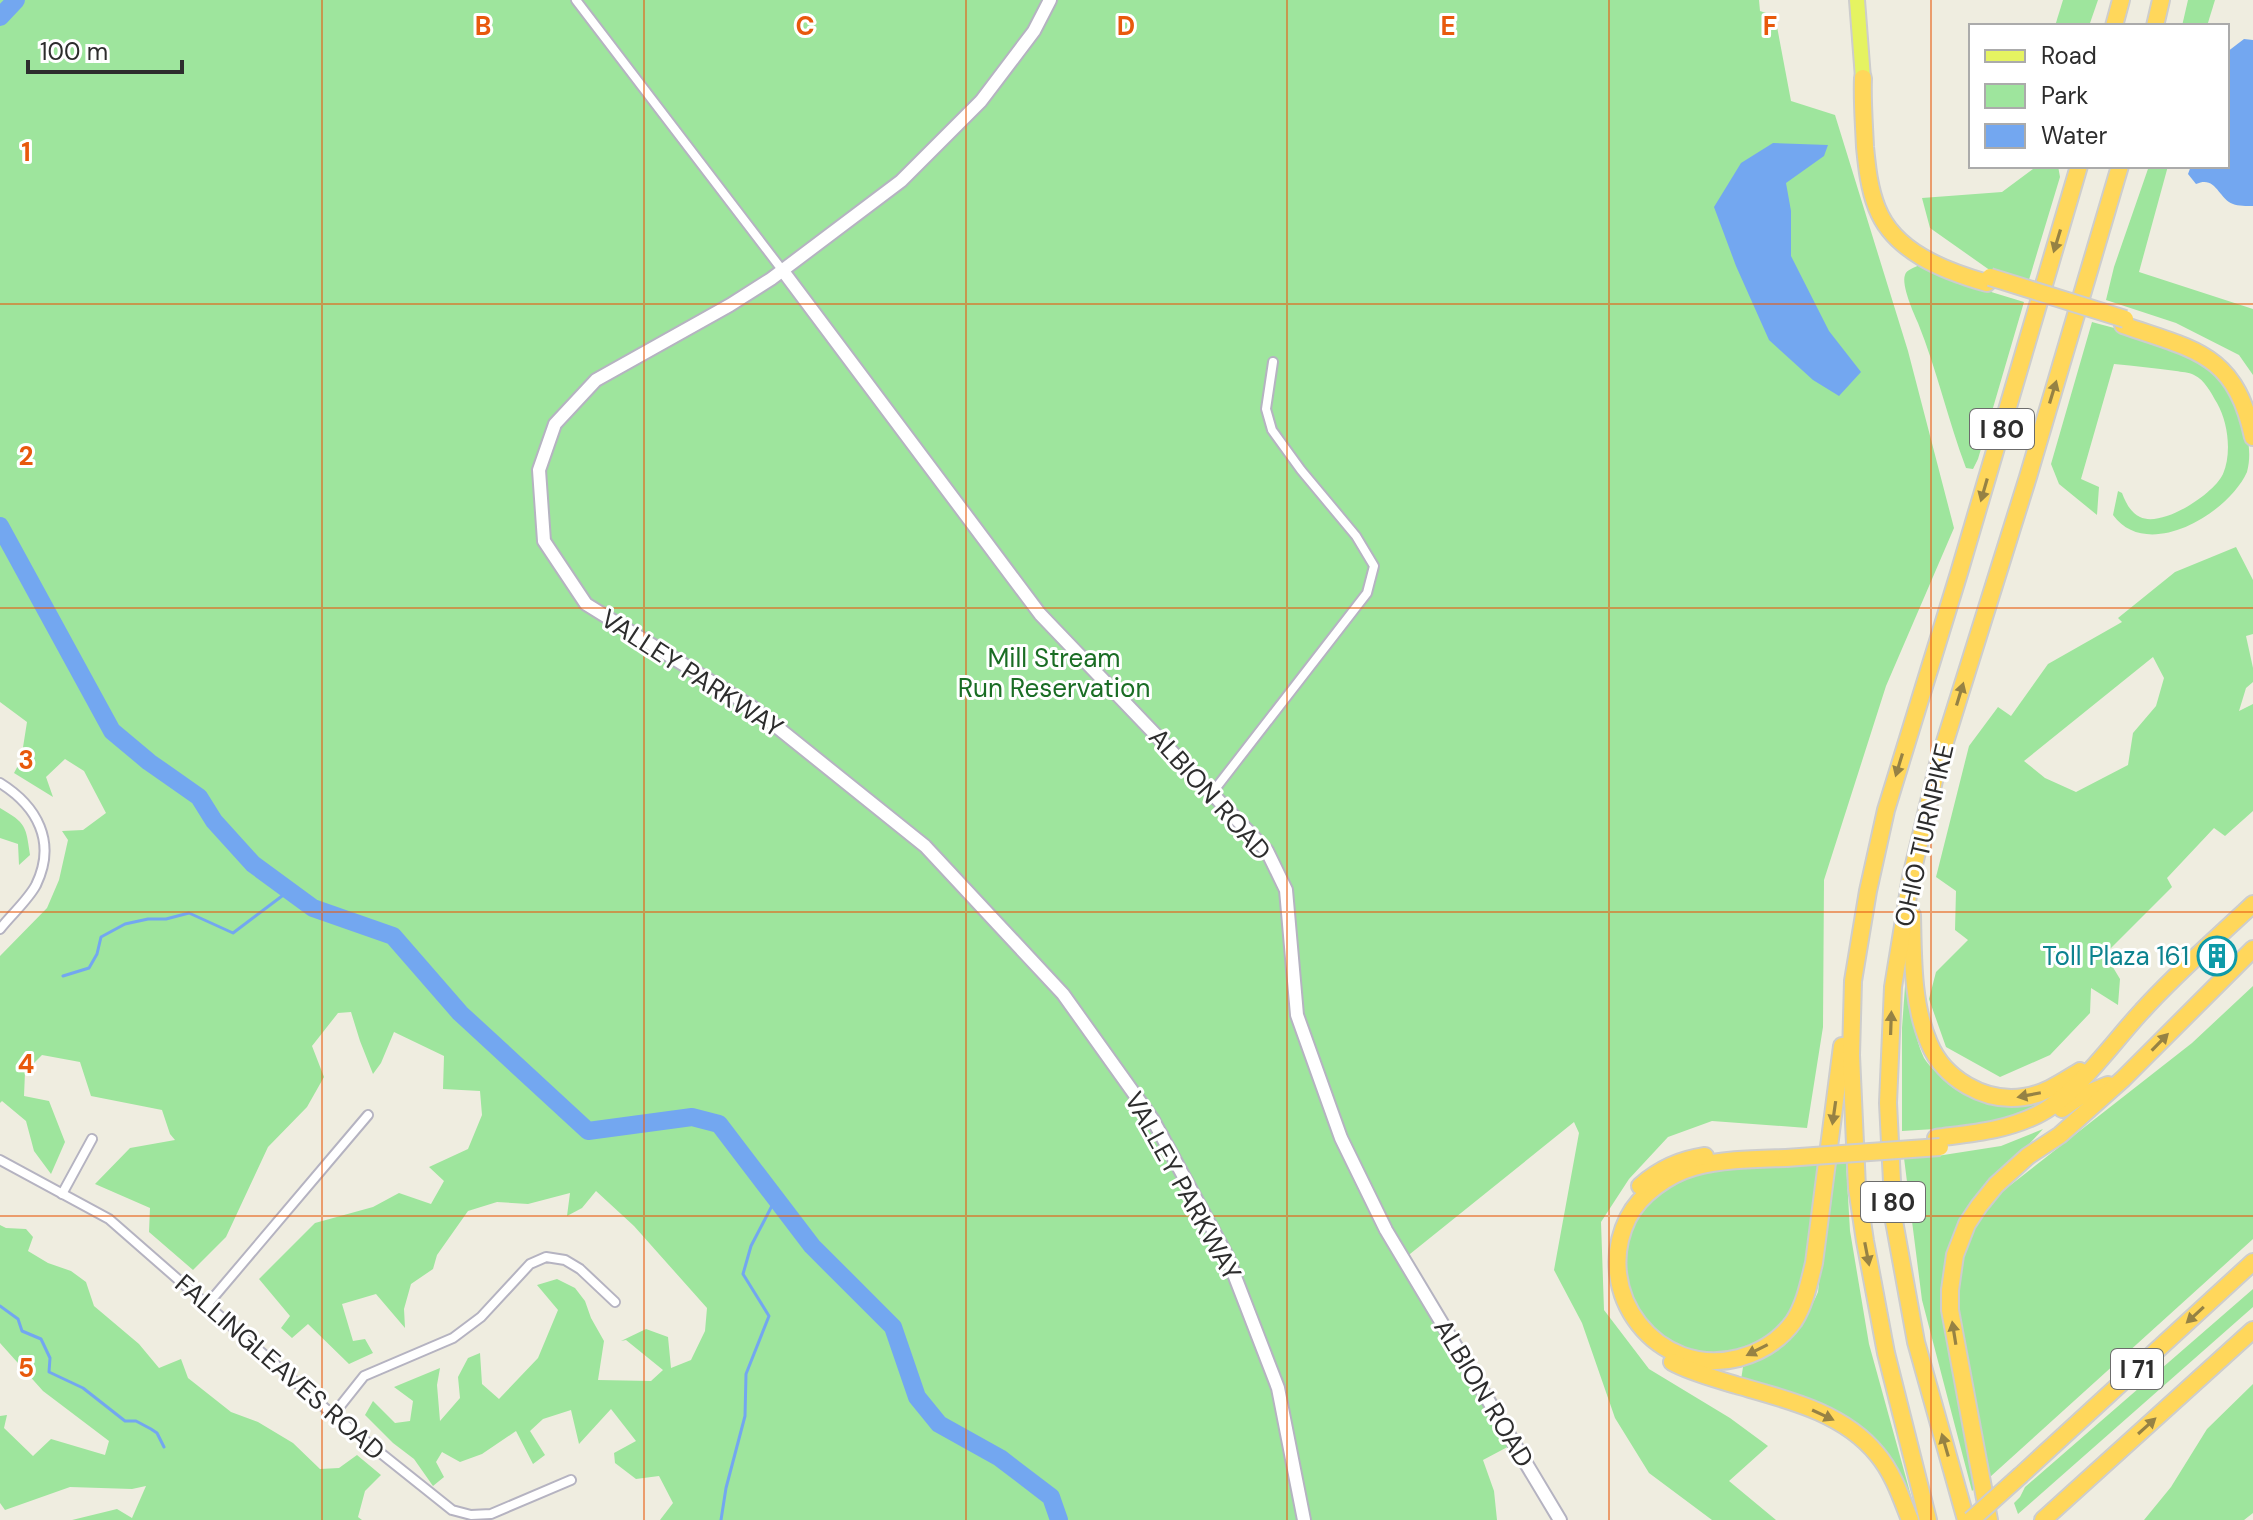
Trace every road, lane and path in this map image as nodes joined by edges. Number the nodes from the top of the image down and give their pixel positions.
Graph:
1 (576, 0) edge
2 (1050, 0) edge
3 (1857, 0) edge
4 (2121, 0) edge
5 (2161, 0) edge
6 (2115, 24) edge
7 (2155, 24) edge
8 (1863, 78) joint
9 (2078, 168) edge
10 (2119, 168) edge
11 (783, 271) junction
12 (2124, 322) junction
13 (1273, 362) dead end
14 (2253, 406) edge
15 (2253, 437) edge
16 (0, 783) edge
17 (1212, 793) junction
18 (1911, 877) junction
19 (2253, 904) edge
20 (0, 929) edge
21 (2253, 949) edge
22 (1853, 981) junction
23 (2098, 1060) junction
24 (2123, 1079) junction
25 (368, 1115) dead end
26 (92, 1139) dead end
27 (1938, 1143) junction
28 (1786, 1154) junction
29 (0, 1160) edge
30 (62, 1194) junction
31 (2253, 1262) edge
32 (615, 1302) dead end
33 (207, 1305) junction
34 (2253, 1330) edge
35 (2253, 1346) edge
36 (2206, 1372) junction
37 (333, 1415) junction
38 (571, 1480) dead end
39 (1304, 1520) edge
40 (1560, 1520) edge
41 (1910, 1520) edge
42 (1928, 1520) edge
43 (1968, 1520) edge
44 (1989, 1520) edge
45 (2043, 1520) edge

1 - 11 street
2 - 11 street, VALLEY PARKWAY
3 - 8 main road
4 - 6 highway
5 - 7 highway
8 - 12 highway
9 -> 22 highway, OHIO TURNPIKE / I 80
18 -> 10 highway, OHIO TURNPIKE / I 80
11 - 17 street, ALBION ROAD
11 - 39 street, VALLEY PARKWAY
12 - 14 highway
12 - 15 highway
13 - 17 street
16 - 20 street
17 - 40 street, ALBION ROAD
23 -> 18 highway
43 -> 18 highway, OHIO TURNPIKE / I 80
19 - 23 highway
24 -> 21 highway
22 -> 28 highway
22 -> 42 highway, OHIO TURNPIKE / I 80
23 - 27 highway
24 - 27 highway
44 -> 24 highway
25 - 33 street
26 - 30 street
27 - 28 highway, bridge
28 -> 41 highway
29 - 30 street, FALLINGLEAVES ROAD
30 - 33 street, FALLINGLEAVES ROAD
31 -> 43 highway, I 71, bridge
32 - 37 street
33 - 37 street, FALLINGLEAVES ROAD
34 - 36 highway, I 71
35 - 36 highway
45 -> 36 highway, I 71
37 - 38 street, FALLINGLEAVES ROAD

